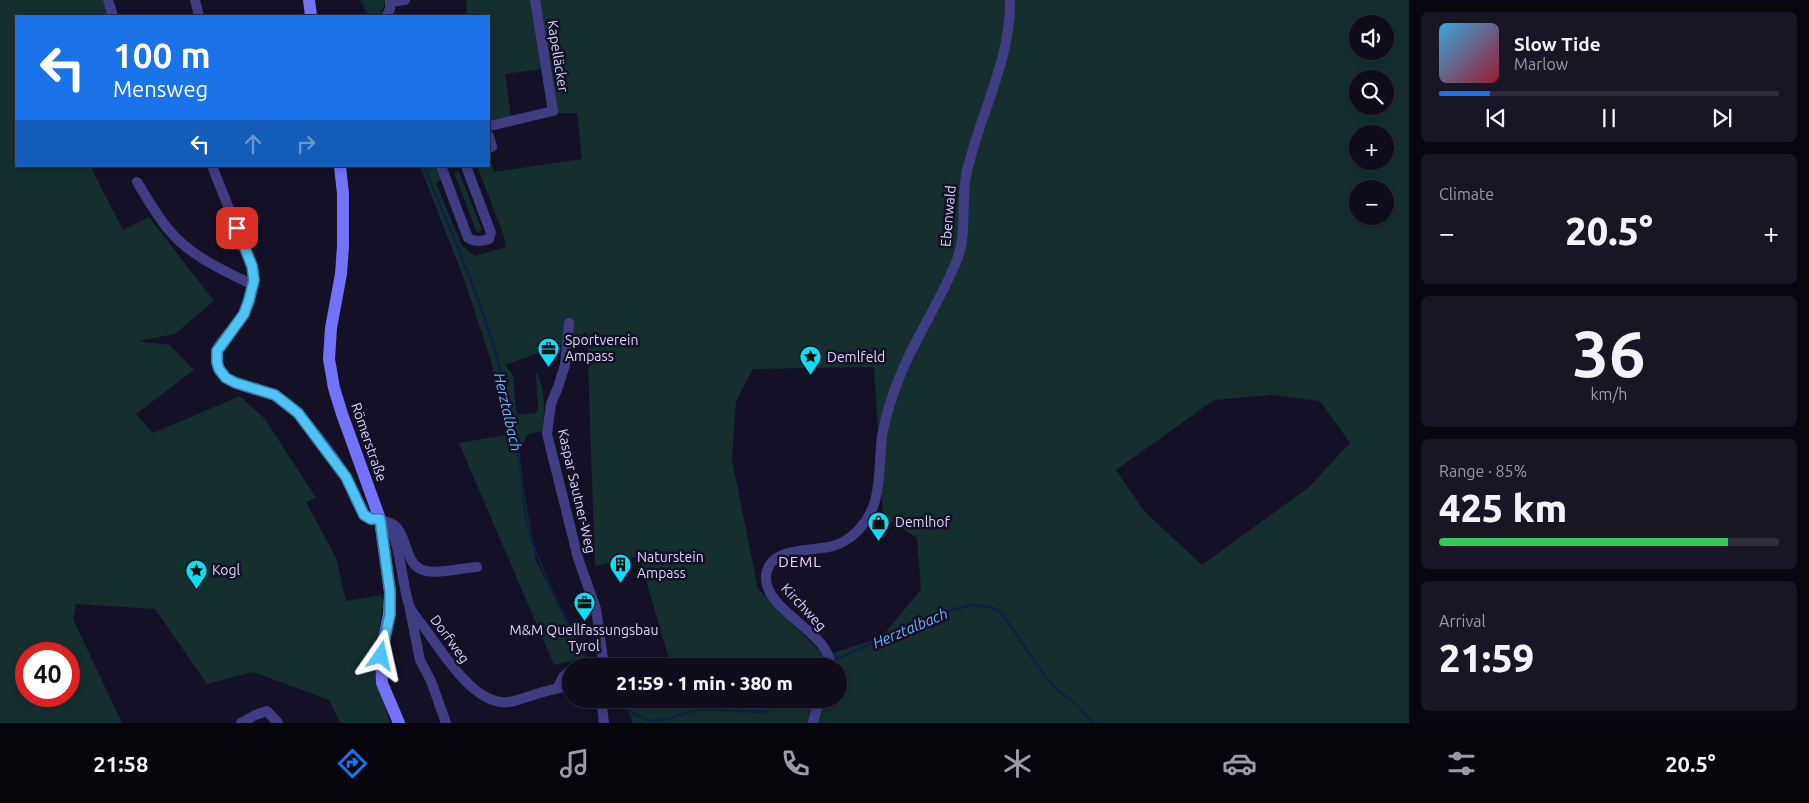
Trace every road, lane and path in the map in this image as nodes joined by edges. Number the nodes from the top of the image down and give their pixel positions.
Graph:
1 (108, 0) edge
2 (195, 0) edge
3 (309, 0) edge
4 (405, 0) edge
5 (535, 0) edge
6 (1010, 0) edge
7 (390, 1) edge
8 (114, 15) edge
9 (199, 15) edge
10 (311, 15) edge
11 (387, 15) dead end
12 (490, 126) edge
13 (212, 167) edge
14 (341, 167) edge
15 (440, 167) edge
16 (466, 167) edge
17 (136, 182) dead end
18 (253, 285) junction
19 (568, 323) dead end
20 (880, 453) joint
21 (383, 521) junction
22 (477, 566) dead end
23 (409, 607) junction
24 (603, 658) edge
25 (827, 658) edge
26 (562, 680) edge
27 (558, 687) junction
28 (562, 687) edge
29 (602, 708) edge
30 (818, 708) edge
31 (241, 723) edge
32 (278, 723) edge
33 (400, 723) edge
34 (446, 723) edge
35 (604, 723) edge
36 (813, 723) edge

1 - 8 street
2 - 9 street
3 - 10 street
4 - 7 street
5 - 12 street, Kapelläcker
6 - 20 street, Ebenwald
7 - 11 street
13 - 18 street
14 - 21 street, Römerstraße
15 - 16 street
17 - 18 street
18 - 21 street
19 - 24 street, Kaspar Sautner-Weg
20 - 25 street, Kirchweg
21 - 22 street
21 - 23 street, Dorfweg
21 - 33 street, Römerstraße
23 - 27 street, Dorfweg
23 - 34 street
26 - 27 street
27 - 28 street, Dorfweg
29 - 35 street
30 - 36 street
31 - 32 street

